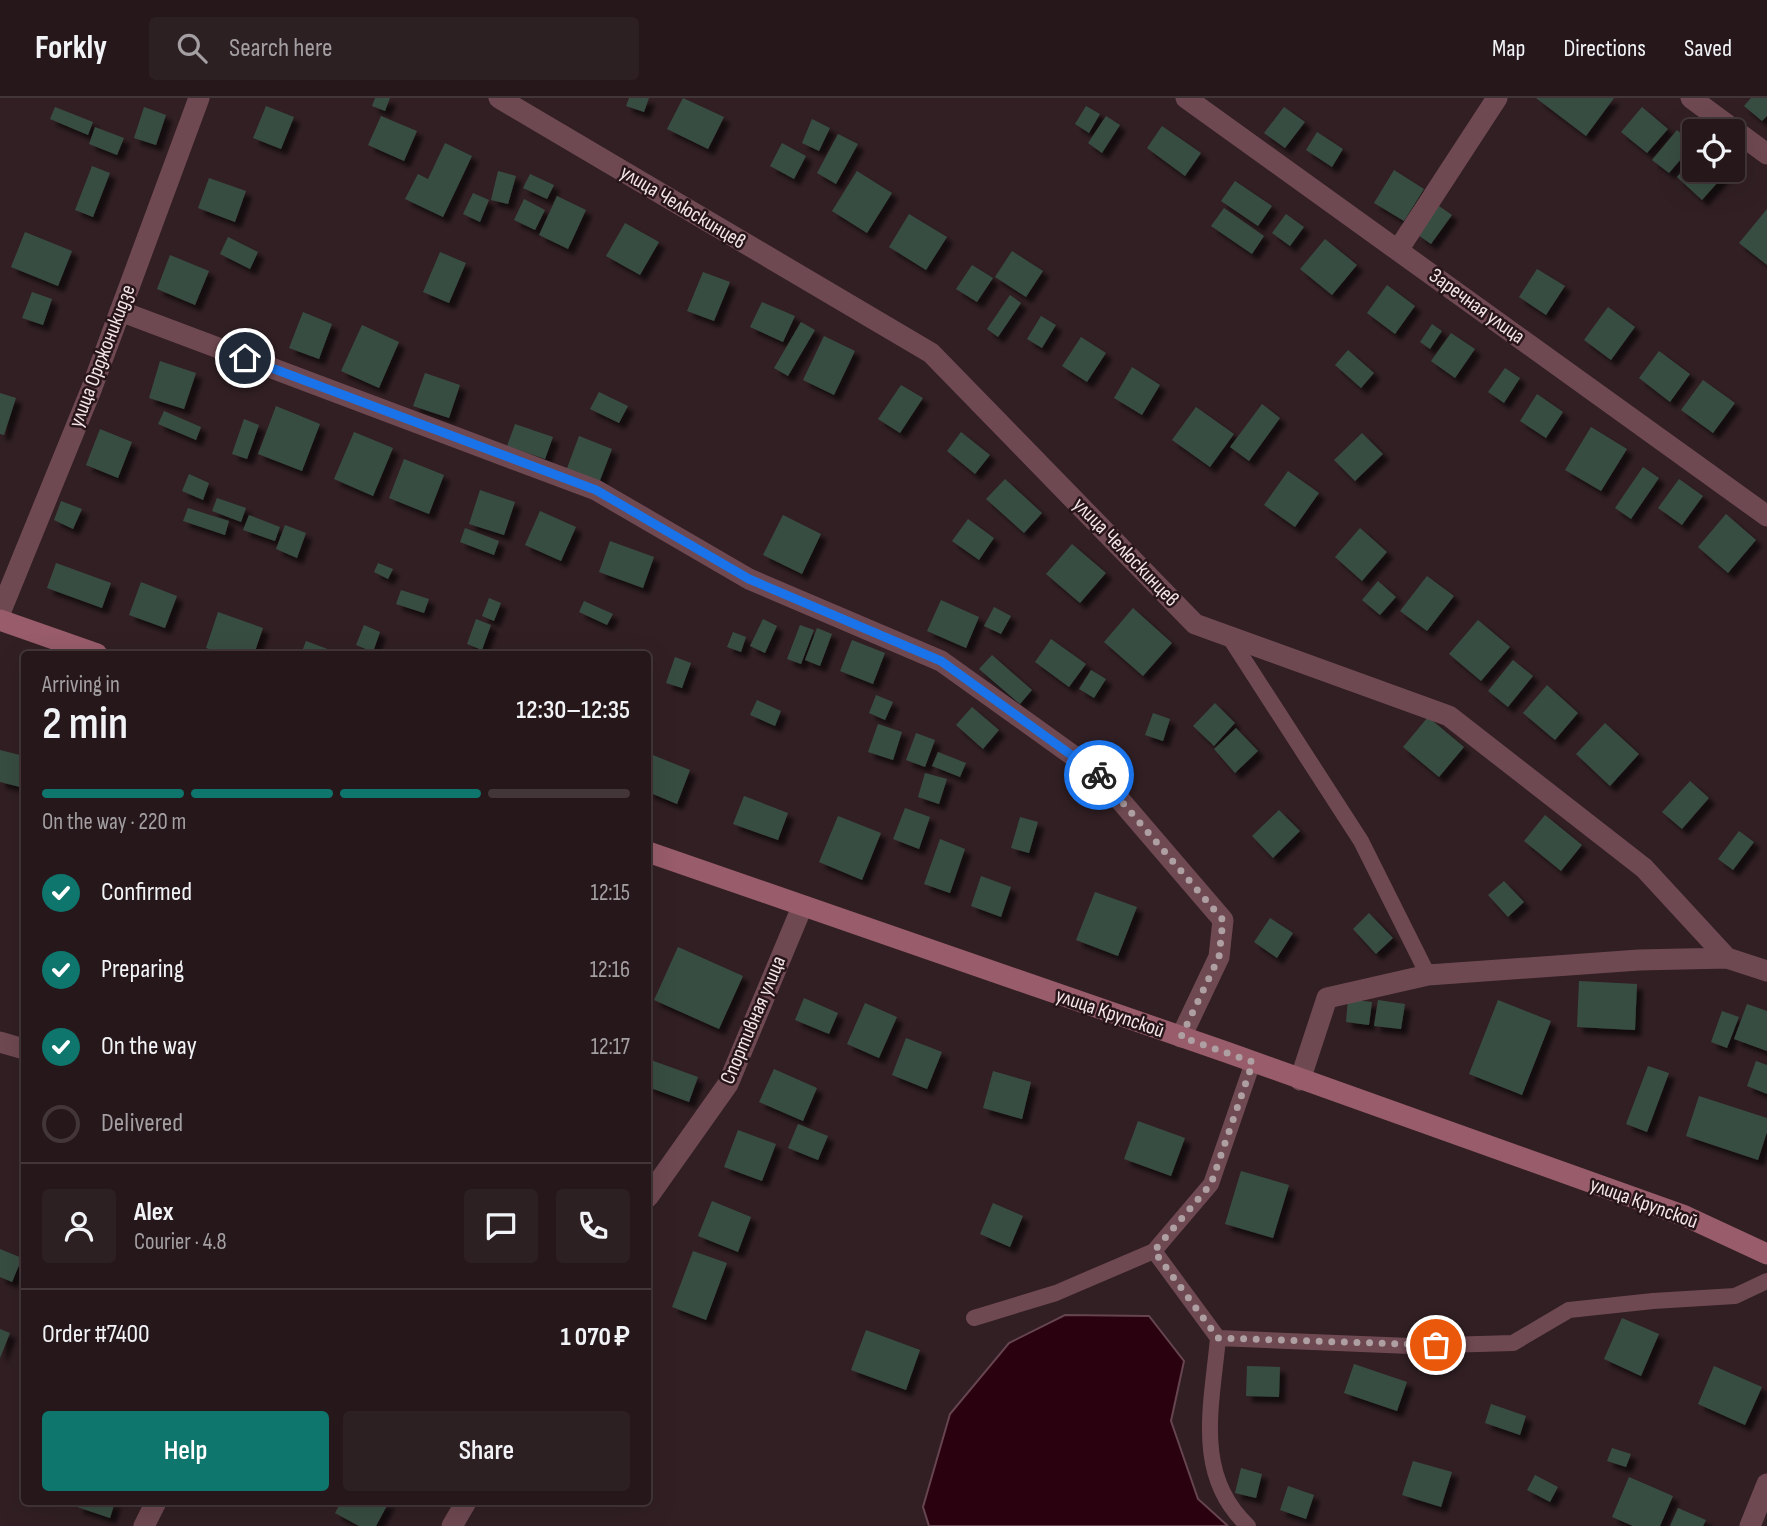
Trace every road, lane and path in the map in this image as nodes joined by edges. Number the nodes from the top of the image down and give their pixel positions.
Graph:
1 (199, 98) edge
2 (1186, 98) edge
3 (1497, 98) edge
4 (1691, 98) edge
5 (512, 101) edge
6 (1767, 154) edge
7 (1398, 250) junction
8 (120, 311) junction
9 (1767, 516) edge
10 (0, 613) edge
11 (0, 620) edge
12 (1228, 635) junction
13 (88, 651) edge
14 (651, 853) edge
15 (802, 907) junction
16 (1727, 958) junction
17 (1767, 971) edge
18 (1428, 975) junction
19 (1181, 1037) junction
20 (0, 1042) edge
21 (21, 1048) edge
22 (1253, 1062) junction
23 (1300, 1080) junction
24 (651, 1193) edge
25 (1154, 1251) junction
26 (1767, 1254) edge
27 (1767, 1281) edge
28 (974, 1318) dead end
29 (1218, 1338) junction
30 (1767, 1484) edge
31 (154, 1505) edge
32 (464, 1505) edge
33 (144, 1526) edge
34 (452, 1526) edge
35 (1248, 1526) edge
36 (1750, 1526) edge

1 - 8 street, улица Орджоникидзе
2 - 7 street, Заречная улица
3 - 7 street
4 - 6 street
5 - 12 street, улица Челюскинцев
7 - 9 street, Заречная улица
8 - 10 street, улица Орджоникидзе
8 - 19 street
11 - 13 street
12 - 16 street, улица Челюскинцев
12 - 18 lane
14 - 15 street, улица Крупской
15 - 19 street, улица Крупской
15 - 24 street, Спортивная улица
16 - 17 street, улица Челюскинцев
16 - 18 street
18 - 23 street
19 - 22 street, улица Крупской
20 - 21 street
22 - 23 street, улица Крупской
22 - 25 lane
23 - 26 street, улица Крупской
25 - 28 lane
25 - 29 lane
27 - 29 lane
29 - 35 lane
30 - 36 street
31 - 33 street
32 - 34 street

